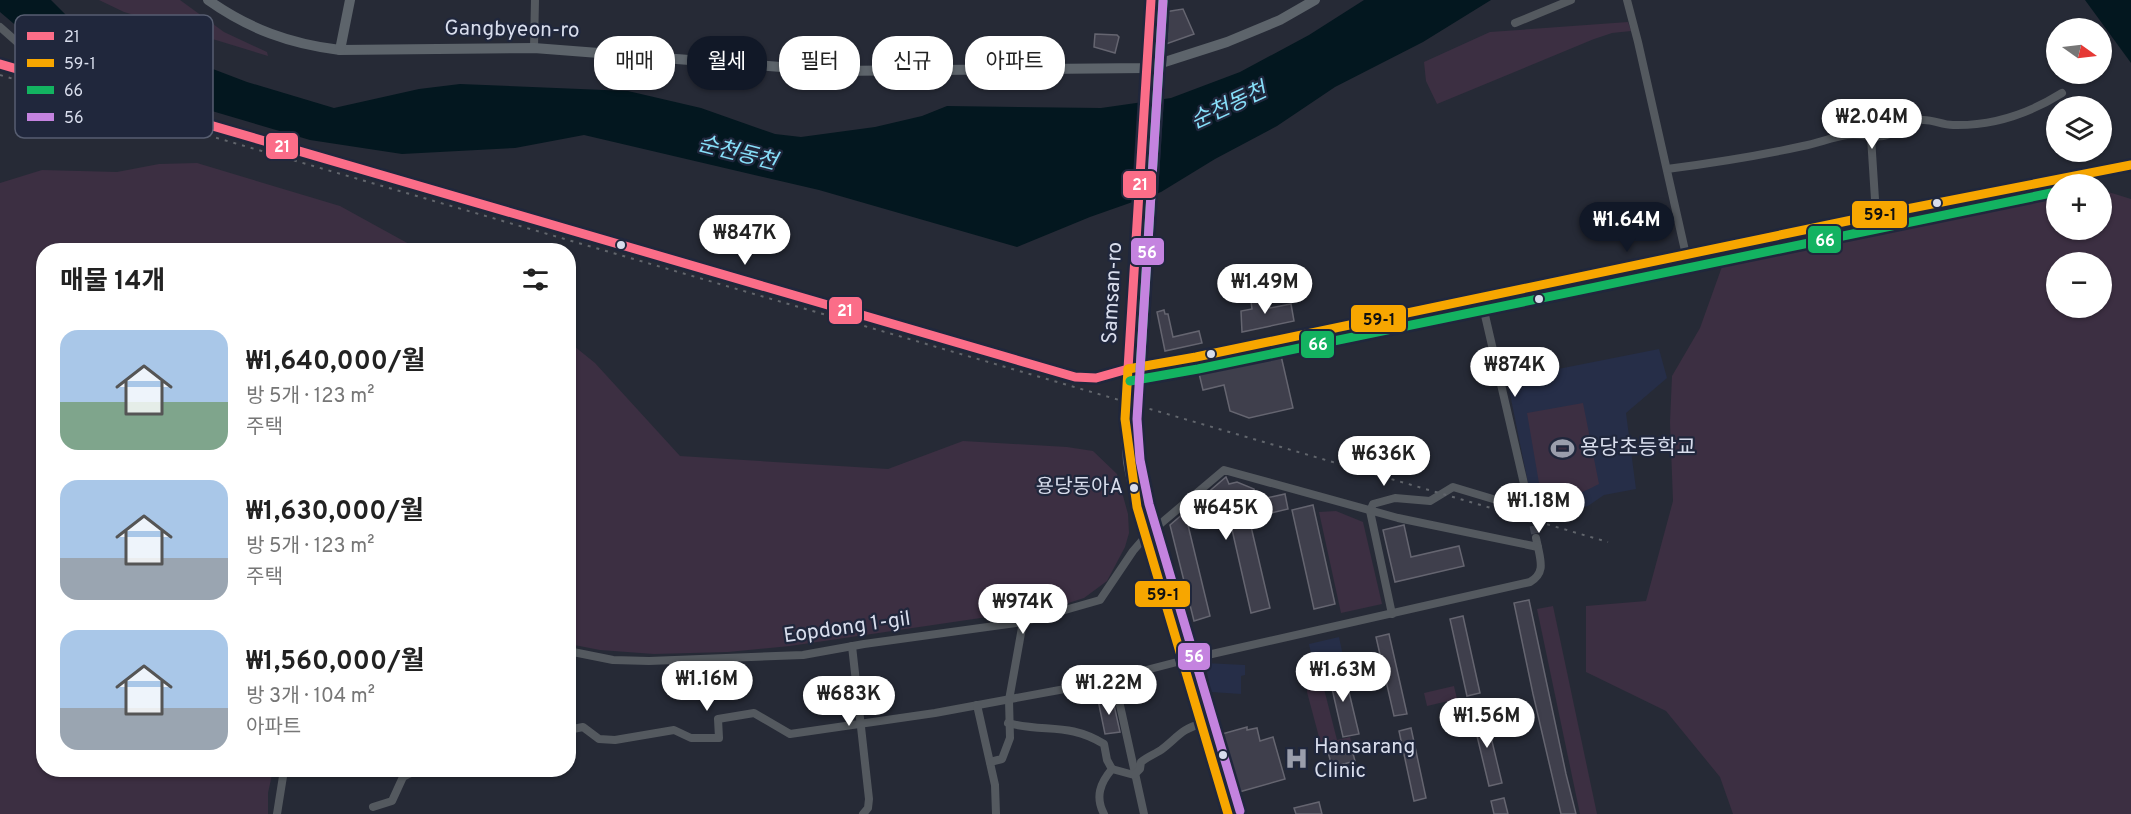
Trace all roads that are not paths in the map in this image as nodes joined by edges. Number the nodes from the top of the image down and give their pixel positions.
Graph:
1 (208, 0) edge
2 (350, 0) edge
3 (535, 0) edge
4 (1151, 0) edge
5 (1315, 0) edge
6 (1571, 0) edge
7 (1627, 0) edge
8 (1515, 23) dead end
9 (0, 27) edge
10 (15, 40) edge
11 (534, 48) junction
12 (340, 50) junction
13 (0, 64) edge
14 (15, 68) edge
15 (1146, 68) junction
16 (2062, 93) dead end
17 (213, 126) edge
18 (1871, 137) junction
19 (2131, 165) edge
20 (1667, 170) junction
21 (1876, 216) junction
22 (1686, 255) junction
23 (1481, 298) junction
24 (1128, 369) junction
25 (1528, 503) junction
26 (1370, 511) junction
27 (1531, 514) tunnel mouth
28 (1146, 536) junction
29 (1392, 614) junction
30 (1023, 622) junction
31 (852, 646) junction
32 (576, 653) edge
33 (1181, 661) junction
34 (1114, 678) junction
35 (1009, 700) junction
36 (977, 705) junction
37 (862, 723) junction
38 (1008, 723) junction
39 (1201, 724) junction
40 (576, 728) edge
41 (990, 762) junction
42 (1112, 769) junction
43 (1136, 773) junction
44 (283, 777) edge
45 (403, 777) edge
46 (373, 807) dead end
47 (277, 814) edge
48 (863, 814) edge
49 (996, 814) edge
50 (1104, 814) edge
51 (1144, 814) edge
52 (1228, 814) edge

1 - 12 street, Gangbyeon-ro
2 - 12 street
3 - 11 street
4 - 15 street
5 - 15 street, Gangbyeon-ro
6 - 8 street
7 - 20 street
9 - 10 street
11 - 12 street, Gangbyeon-ro
11 - 15 street, Gangbyeon-ro
13 - 14 street
15 - 24 street, Samsan-ro
16 - 18 street
17 - 24 street
18 - 20 street
18 - 21 street
19 - 21 street
20 - 22 street
21 - 22 street
22 - 23 street
23 - 24 street
23 - 25 street
24 - 28 street, Samsan-ro
25 - 26 street
25 - 27 street
26 - 28 street, Eopdong 1-gil
26 - 29 street
26 - 29 street
28 - 30 street, Eopdong 1-gil
28 - 33 street, Samsan-ro
29 - 33 street
30 - 31 street, Eopdong 1-gil
30 - 35 street
31 - 32 street, Eopdong 1-gil
31 - 37 street
33 - 34 street
33 - 39 street, Samsan-ro
34 - 35 street
34 - 43 street
35 - 36 street
35 - 38 street
36 - 37 street
36 - 41 street
37 - 40 street
37 - 48 street
38 - 41 street
38 - 42 street
39 - 43 street
39 - 52 street, Samsan-ro
41 - 49 street
42 - 43 street
42 - 50 street
43 - 51 street
44 - 47 street
45 - 46 street

